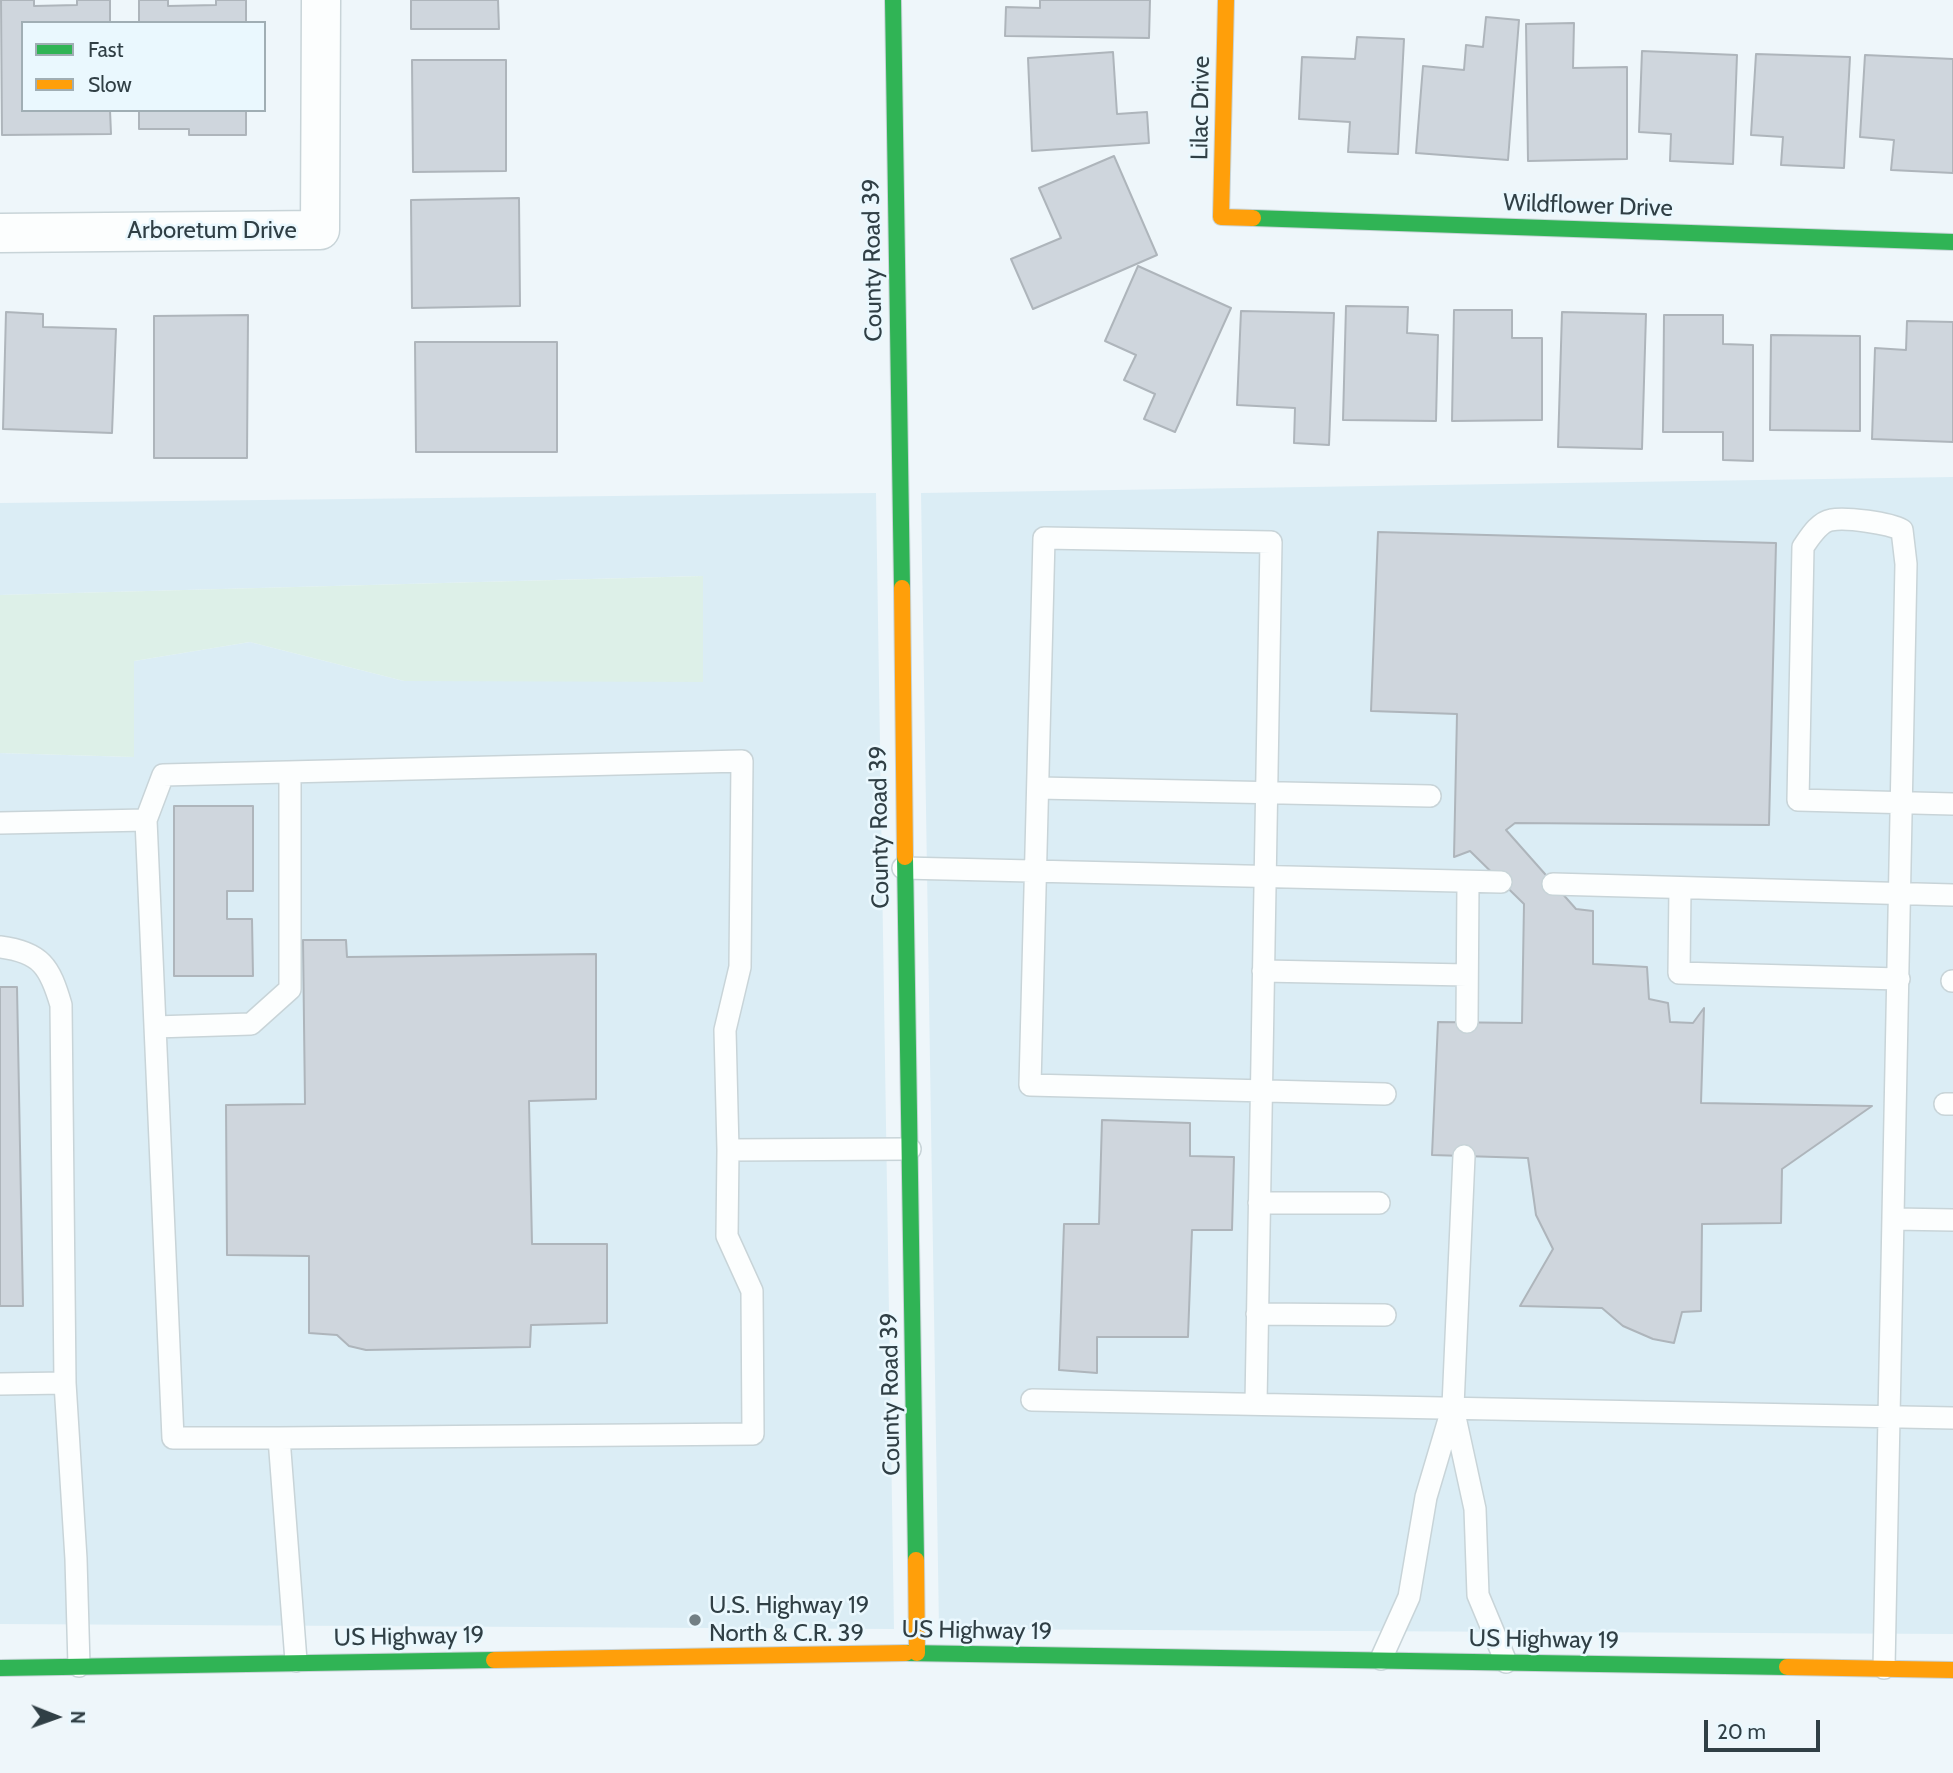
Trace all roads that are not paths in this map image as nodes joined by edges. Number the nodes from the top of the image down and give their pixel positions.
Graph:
1 (321, 0) edge
2 (893, 0) edge
3 (1226, 0) edge
4 (1221, 217) joint
5 (0, 233) edge
6 (1953, 242) edge
7 (290, 774) junction
8 (1038, 788) junction
9 (1266, 791) junction
10 (1430, 796) dead end
11 (1902, 802) junction
12 (1953, 804) edge
13 (146, 820) junction
14 (0, 823) edge
15 (903, 868) junction
16 (1036, 871) junction
17 (1264, 877) junction
18 (1468, 882) junction
19 (1501, 882) dead end
20 (1553, 884) dead end
21 (1680, 888) junction
22 (1900, 894) junction
23 (1953, 895) edge
24 (0, 947) edge
25 (1263, 971) junction
26 (1467, 975) junction
27 (1899, 979) junction
28 (1467, 1022) dead end
29 (155, 1027) junction
30 (1261, 1089) junction
31 (1385, 1094) dead end
32 (728, 1150) junction
33 (911, 1150) junction
34 (1464, 1156) dead end
35 (1259, 1203) junction
36 (1379, 1203) dead end
37 (1894, 1219) junction
38 (1953, 1220) edge
39 (1257, 1314) junction
40 (1385, 1315) dead end
41 (65, 1383) junction
42 (0, 1384) edge
43 (1032, 1400) dead end
44 (1256, 1403) junction
45 (1453, 1406) junction
46 (1890, 1418) junction
47 (1953, 1418) edge
48 (279, 1438) junction
49 (917, 1653) junction
50 (1381, 1659) junction
51 (296, 1661) junction
52 (1506, 1662) junction
53 (79, 1666) junction
54 (0, 1668) edge
55 (1884, 1668) junction
56 (1953, 1670) edge

1 - 5 street, Arboretum Drive
2 - 15 main road, County Road 39
3 - 4 main road, Lilac Drive
4 - 6 main road, Wildflower Drive
7 - 13 lane
7 - 29 lane
7 - 32 lane
8 - 9 lane
8 - 9 lane
8 - 16 lane
9 - 10 lane
9 - 17 lane
11 - 11 lane
11 - 12 lane
11 - 22 lane
13 - 14 lane
13 - 29 lane
15 - 16 lane
15 - 33 main road, County Road 39
16 - 17 lane
16 - 30 lane
17 - 18 lane
17 - 25 lane
18 - 19 lane
18 - 26 lane
20 - 21 lane
21 - 22 lane
21 - 27 lane
22 - 23 lane
22 - 27 lane
24 - 41 lane
25 - 26 lane
25 - 30 lane
26 - 28 lane
27 - 37 lane
29 - 48 lane
30 - 31 lane
30 - 35 lane
32 - 33 lane
32 - 48 lane
33 - 49 main road, County Road 39
34 - 45 lane
35 - 36 lane
35 - 39 lane
37 - 38 lane
37 - 46 lane
39 - 40 lane
39 - 44 lane
41 - 42 lane
41 - 53 lane
43 - 44 lane
44 - 45 lane
45 - 46 lane
45 - 50 lane
45 - 52 lane
46 - 47 lane
46 - 55 lane
48 - 51 lane
49 - 50 main road, US Highway 19
49 - 51 main road, US Highway 19
50 - 52 main road, US Highway 19
51 - 53 main road, US Highway 19
52 - 55 main road, US Highway 19
53 - 54 main road, US Highway 19
55 - 56 main road, US Highway 19

